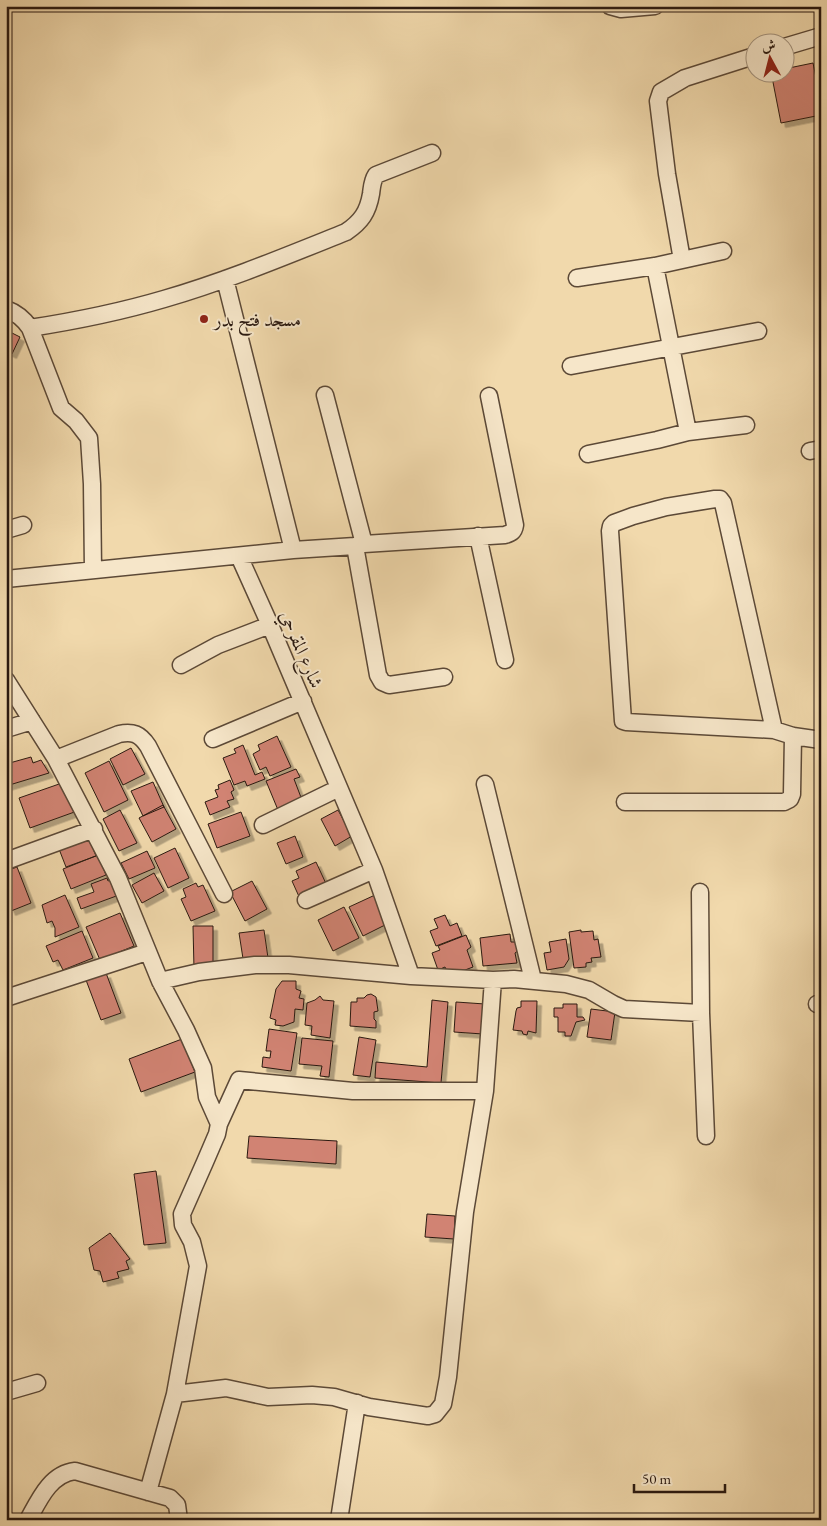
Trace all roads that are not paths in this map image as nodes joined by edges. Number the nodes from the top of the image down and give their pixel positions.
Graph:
1 (610, 6) edge
2 (655, 6) edge
3 (821, 36) edge
4 (794, 44) edge
5 (744, 59) edge
6 (432, 153) dead end
7 (724, 252) dead end
8 (682, 260) junction
9 (655, 266) junction
10 (577, 278) dead end
11 (225, 279) junction
12 (6, 309) edge
13 (30, 328) junction
14 (758, 331) dead end
15 (670, 347) junction
16 (571, 366) dead end
17 (326, 395) dead end
18 (489, 396) dead end
19 (746, 425) dead end
20 (688, 432) junction
21 (588, 454) dead end
22 (24, 525) dead end
23 (6, 530) edge
24 (478, 536) junction
25 (360, 545) junction
26 (293, 550) junction
27 (239, 556) junction
28 (93, 570) junction
29 (6, 579) edge
30 (270, 625) junction
31 (505, 660) dead end
32 (181, 665) dead end
33 (444, 677) dead end
34 (6, 680) edge
35 (303, 701) junction
36 (32, 721) junction
37 (6, 729) edge
38 (774, 730) junction
39 (793, 736) junction
40 (213, 739) dead end
41 (821, 740) edge
42 (56, 759) junction
43 (485, 784) dead end
44 (339, 788) junction
45 (626, 802) dead end
46 (263, 825) dead end
47 (94, 829) junction
48 (6, 861) edge
49 (374, 870) junction
50 (700, 892) dead end
51 (224, 894) dead end
52 (306, 900) dead end
53 (147, 952) junction
54 (411, 976) junction
55 (493, 980) junction
56 (533, 980) junction
57 (160, 981) junction
58 (6, 998) edge
59 (701, 1014) junction
60 (485, 1091) junction
61 (219, 1124) junction
62 (706, 1136) dead end
63 (37, 1383) dead end
64 (6, 1392) edge
65 (176, 1394) junction
66 (357, 1403) junction
67 (148, 1492) junction
68 (28, 1520) edge
69 (179, 1520) edge
70 (339, 1520) edge

1 - 2 street
3 - 4 street
5 - 8 street
6 - 11 street
7 - 8 street
8 - 9 street
9 - 10 street
9 - 15 street
11 - 13 street
11 - 26 street
12 - 13 street
13 - 28 street
14 - 15 street
15 - 16 street
15 - 20 street
17 - 25 street
18 - 24 street
19 - 20 street
20 - 21 street
22 - 23 street
24 - 25 street
24 - 31 street
25 - 26 street
25 - 33 street
26 - 27 street
27 - 28 street
27 - 30 street, شارع المقرحي
28 - 29 street
30 - 32 street
30 - 35 street, شارع المقرحي
34 - 36 street
35 - 40 street
35 - 44 street, شارع المقرحي
36 - 37 street
36 - 42 street
38 - 38 street
38 - 39 street
39 - 41 street
39 - 45 street
42 - 47 street
42 - 51 street
43 - 56 street
44 - 46 street
44 - 49 street, شارع المقرحي
47 - 48 street
47 - 53 street
49 - 52 street
49 - 54 street, شارع المقرحي
50 - 59 street
53 - 57 street
53 - 58 street
54 - 55 street
54 - 57 street
55 - 56 street
55 - 60 street
56 - 59 street
57 - 61 street
59 - 62 street
60 - 61 street
60 - 66 street
61 - 65 street
63 - 64 street
65 - 66 street
65 - 67 street
66 - 70 street
67 - 68 street
67 - 69 street

